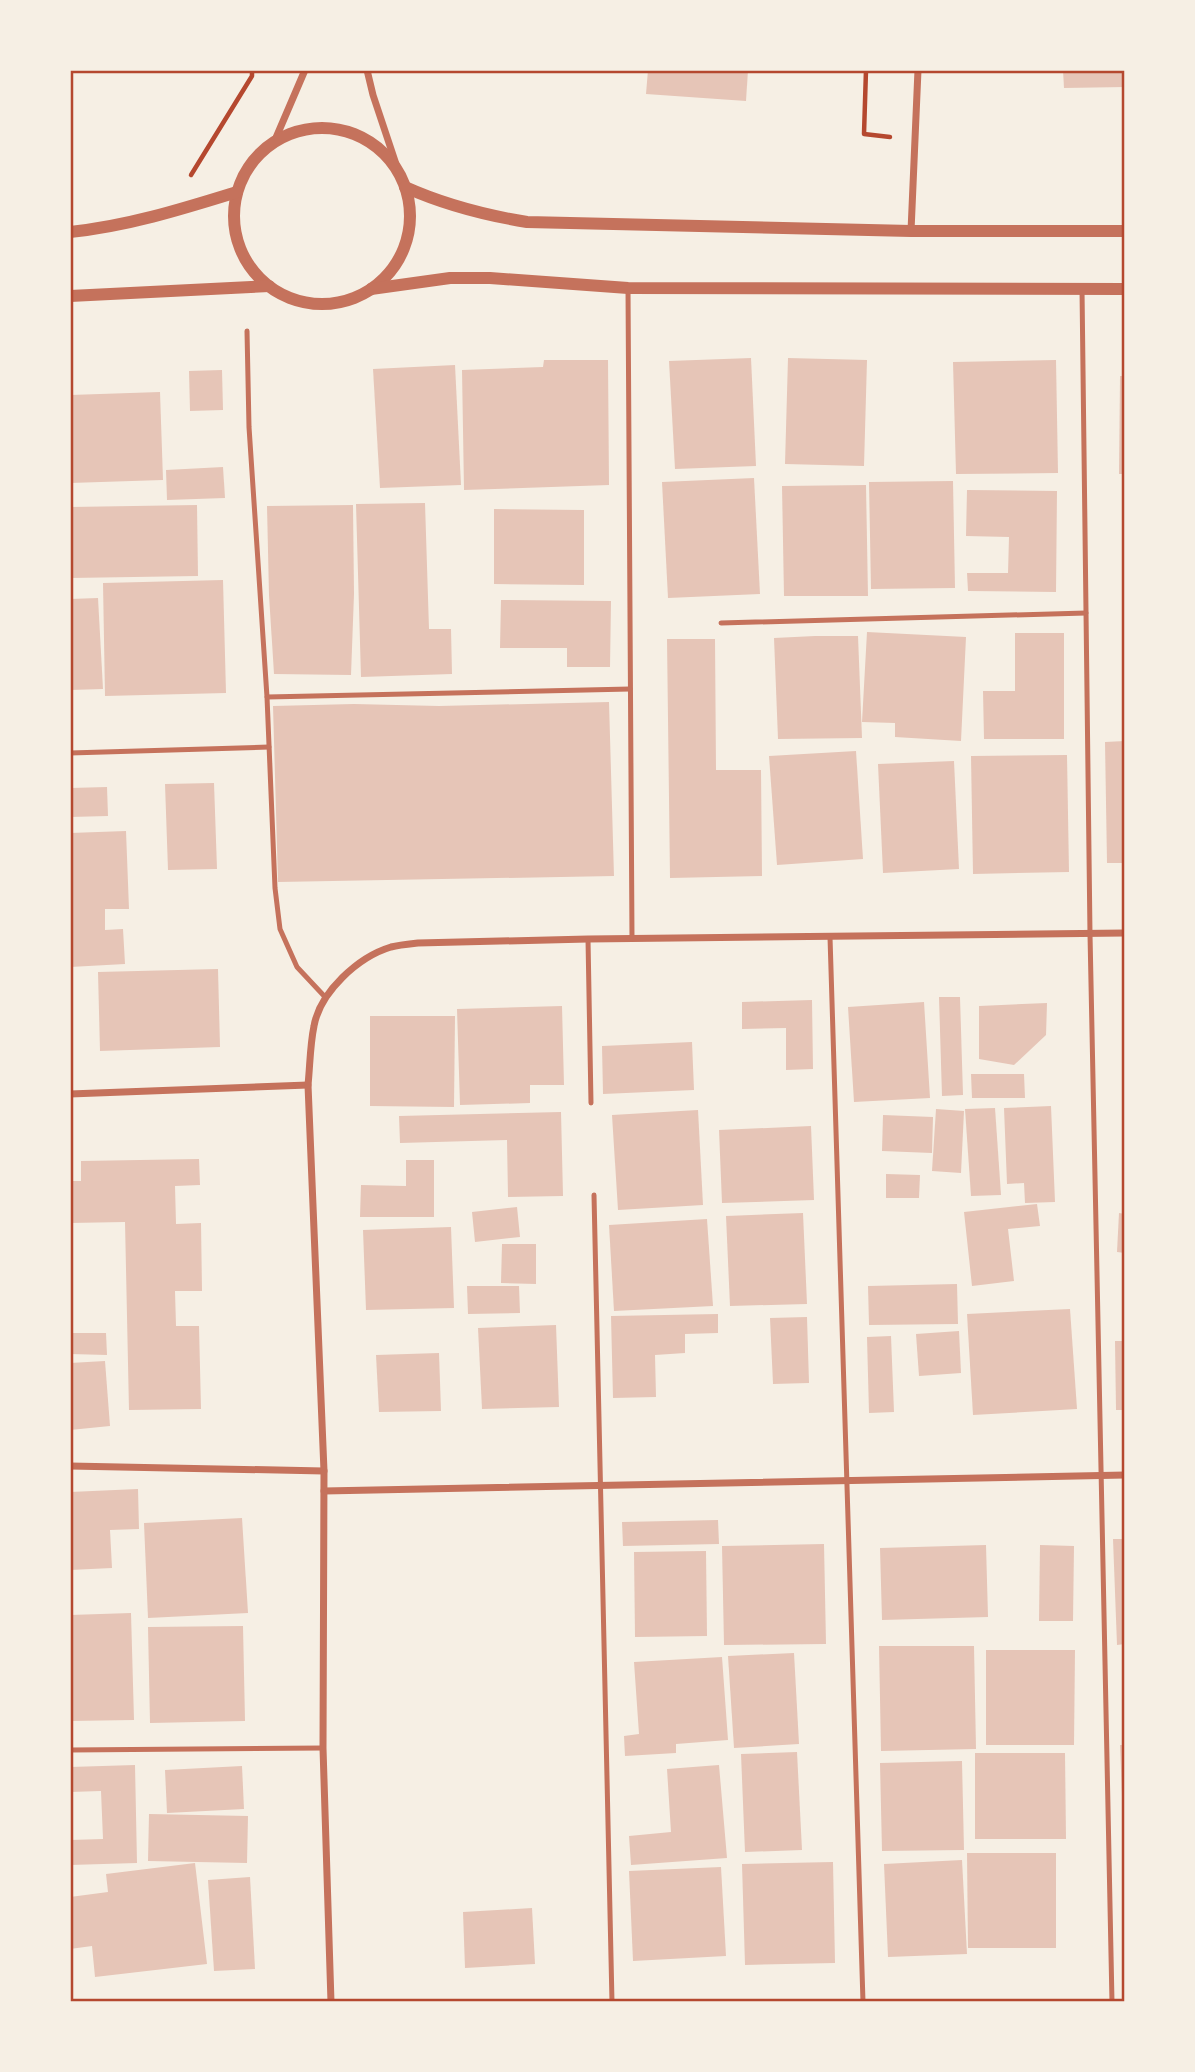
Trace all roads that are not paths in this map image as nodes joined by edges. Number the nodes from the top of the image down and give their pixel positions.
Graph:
1 (305, 70) edge
2 (367, 70) edge
3 (918, 70) edge
4 (275, 141) junction
5 (397, 167) junction
6 (405, 187) junction
7 (237, 192) junction
8 (911, 231) junction
9 (1125, 231) edge
10 (70, 232) edge
11 (269, 286) junction
12 (628, 288) junction
13 (372, 289) junction
14 (1082, 289) junction
15 (1125, 289) edge
16 (70, 296) edge
17 (247, 331) dead end
18 (1086, 613) junction
19 (721, 622) dead end
20 (631, 689) junction
21 (267, 697) junction
22 (269, 747) junction
23 (70, 752) edge
24 (1125, 933) edge
25 (1090, 934) junction
26 (830, 937) junction
27 (632, 938) junction
28 (588, 939) junction
29 (326, 998) junction
30 (308, 1085) junction
31 (70, 1094) edge
32 (592, 1104) dead end
33 (594, 1195) dead end
34 (70, 1466) edge
35 (324, 1471) junction
36 (1100, 1475) junction
37 (1125, 1475) edge
38 (848, 1481) junction
39 (600, 1486) junction
40 (324, 1491) junction
41 (323, 1748) junction
42 (70, 1750) edge
43 (331, 2002) edge
44 (612, 2002) edge
45 (863, 2002) edge
46 (1112, 2002) edge

1 - 4 street
2 - 5 street
3 - 8 street
4 - 5 street
4 - 7 street
5 - 6 street
6 - 8 street
6 - 13 street
7 - 10 street
7 - 11 street
8 - 9 street
11 - 13 street
11 - 16 street
12 - 13 street
12 - 14 street
12 - 20 lane
14 - 15 street
14 - 18 lane
17 - 21 lane
18 - 19 lane
18 - 25 lane
20 - 21 lane
20 - 27 lane
21 - 22 lane
22 - 23 lane
22 - 29 lane
24 - 25 street
25 - 26 street
25 - 36 lane
26 - 27 street
26 - 38 lane
27 - 28 street
28 - 29 street
28 - 32 lane
29 - 30 street
30 - 31 street
30 - 35 street
33 - 39 lane
34 - 35 street
35 - 40 street
36 - 37 street
36 - 38 street
36 - 46 lane
38 - 39 street
38 - 45 lane
39 - 40 street
39 - 44 lane
40 - 41 street
41 - 42 lane
41 - 43 street

